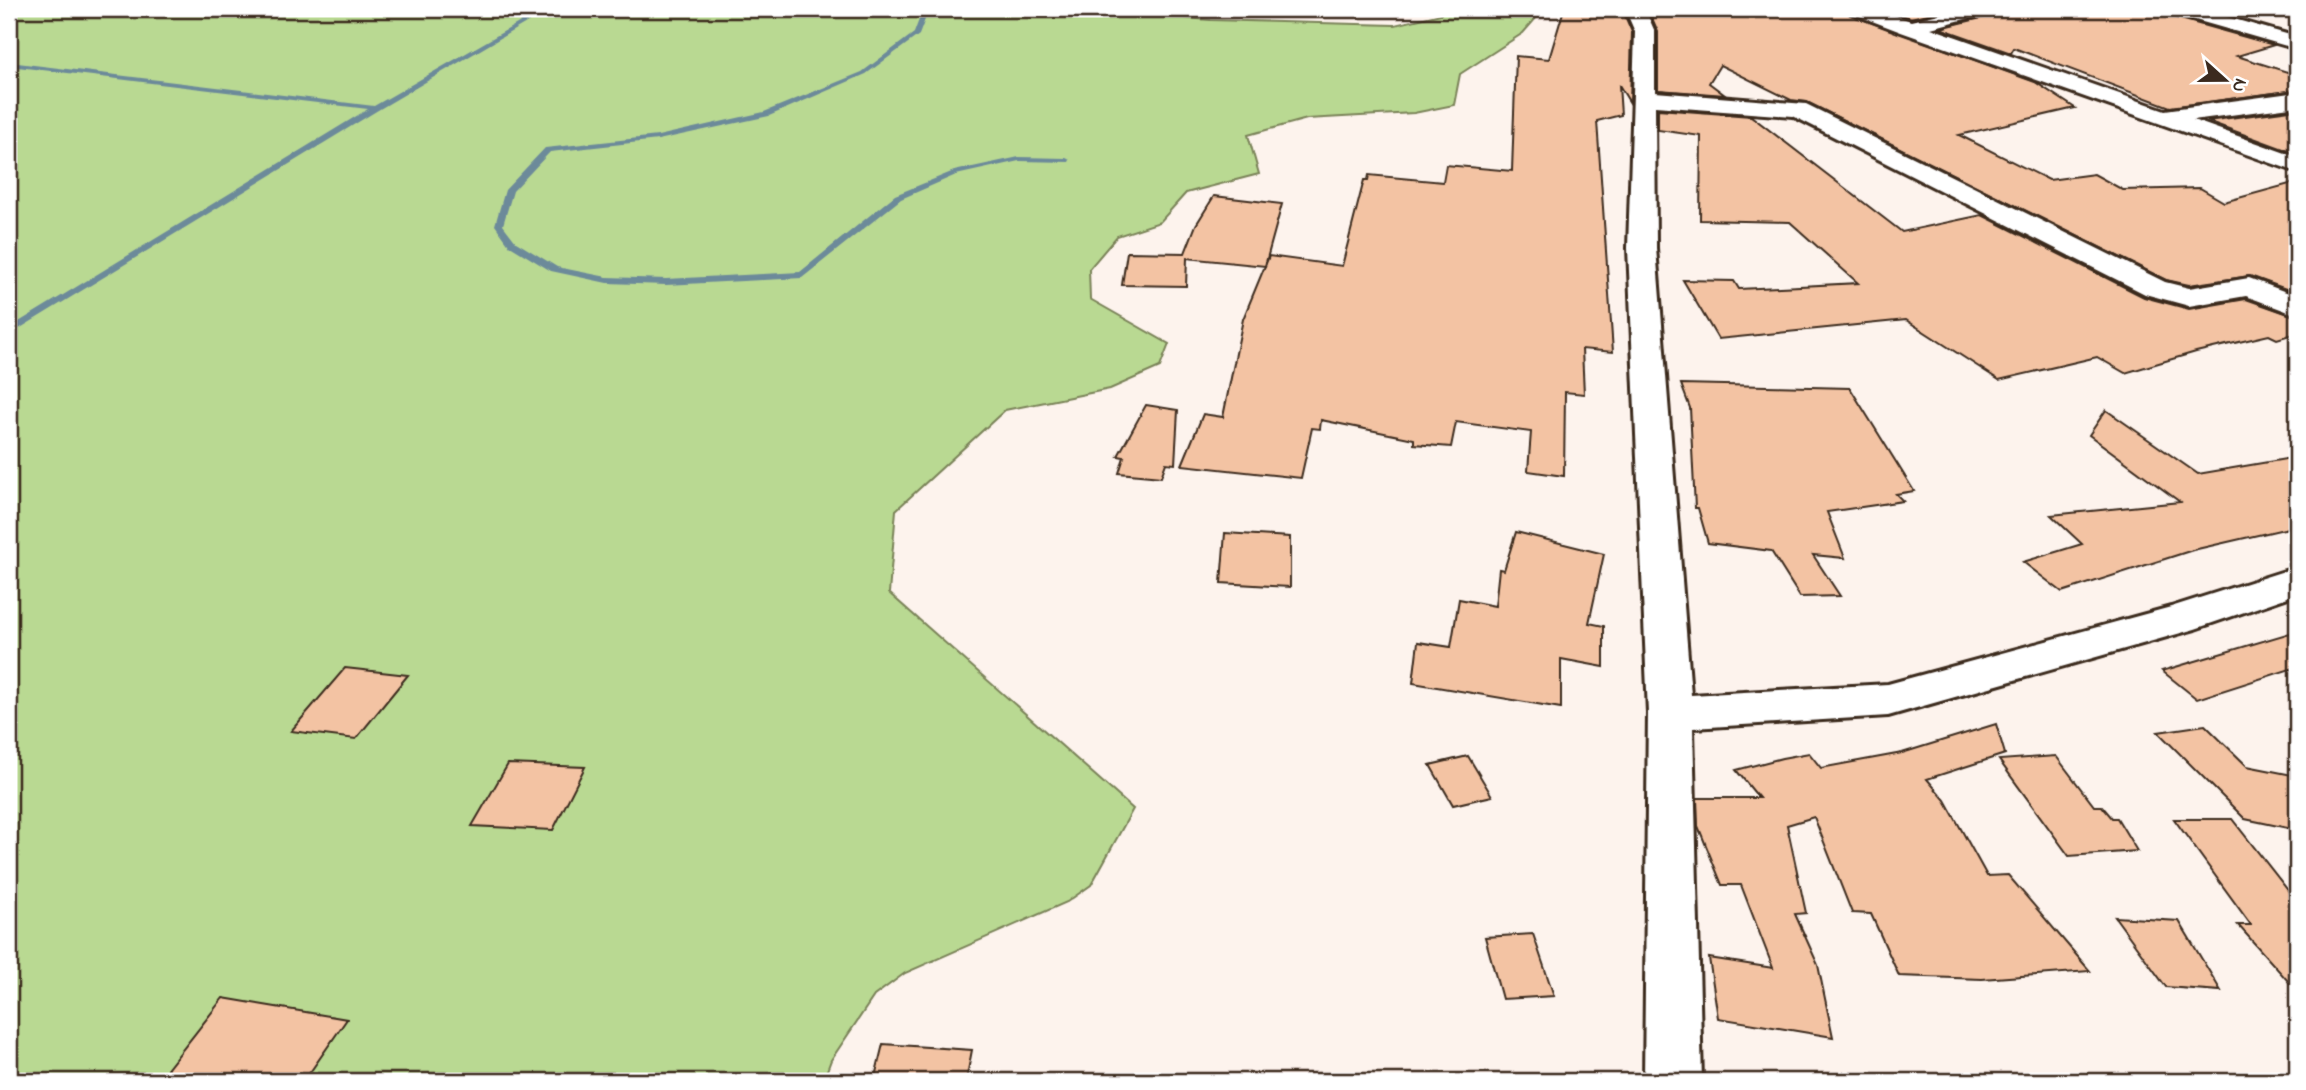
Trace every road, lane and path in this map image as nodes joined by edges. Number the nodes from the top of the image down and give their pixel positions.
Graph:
1 (1635, 9) edge
2 (1858, 9) edge
3 (1981, 9) edge
4 (2178, 9) edge
5 (1908, 28) junction
6 (2297, 43) edge
7 (1645, 98) junction
8 (2297, 99) edge
9 (2161, 118) junction
10 (2297, 166) edge
11 (2297, 306) edge
12 (2297, 580) edge
13 (1670, 713) junction
14 (1673, 1081) edge

1 - 7 street
2 - 5 street
3 - 5 street
4 - 6 street
5 - 9 street
7 - 11 street
7 - 13 street
8 - 9 street
9 - 10 street
12 - 13 street
13 - 14 street

